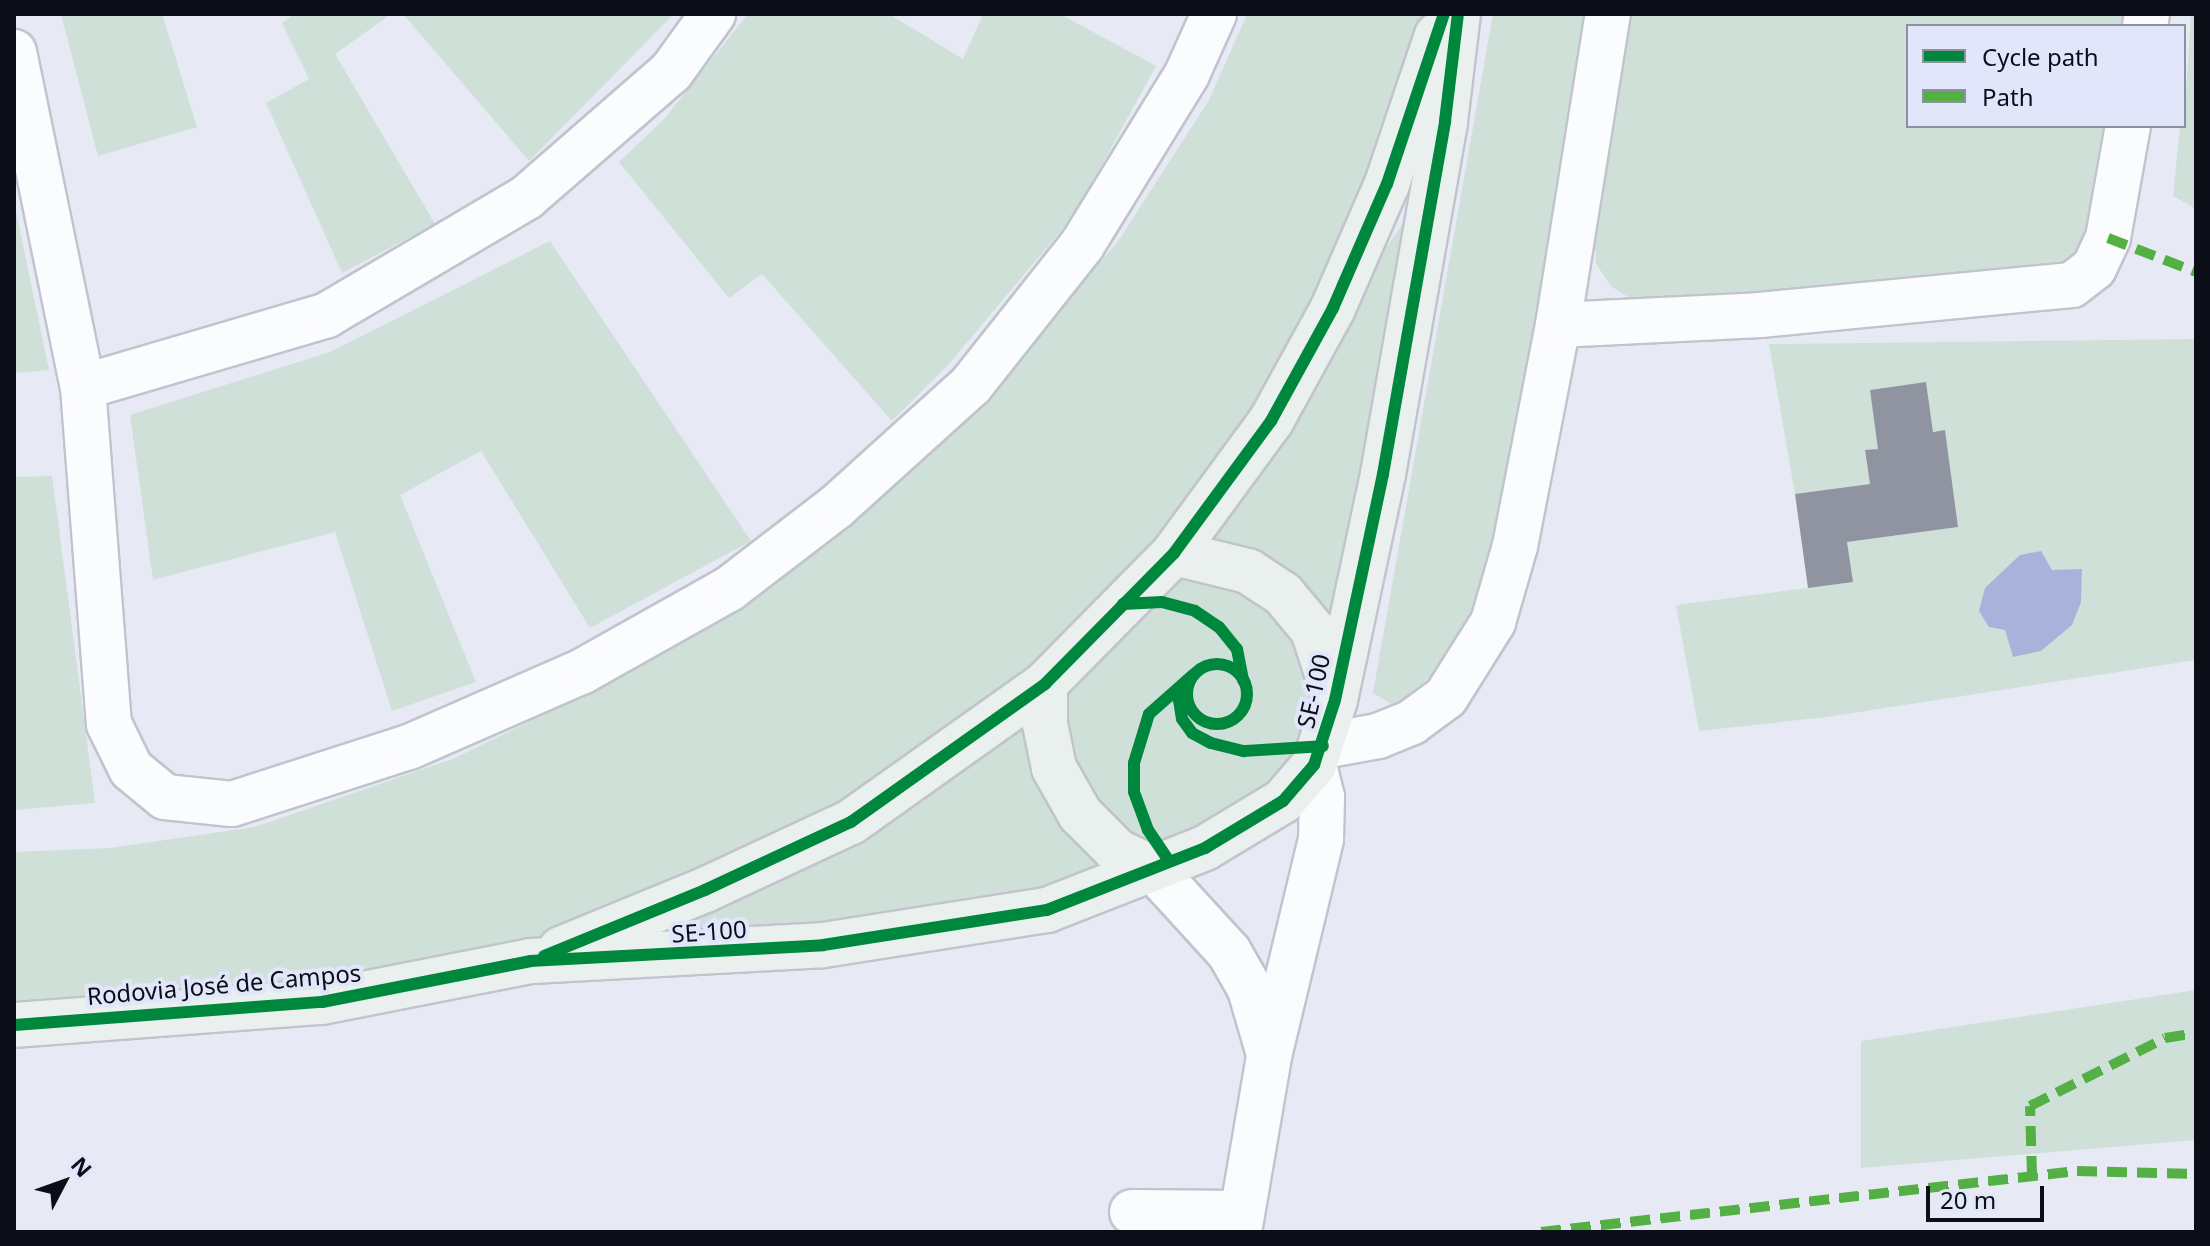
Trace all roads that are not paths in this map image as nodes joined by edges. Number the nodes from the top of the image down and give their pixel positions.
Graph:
1 (713, 14) edge
2 (1214, 14) edge
3 (1444, 14) edge
4 (1458, 14) edge
5 (1608, 14) edge
6 (14, 52) edge
7 (2128, 128) edge
8 (1558, 325) junction
9 (83, 387) junction
10 (1174, 553) junction
11 (1045, 684) junction
12 (1335, 700) junction
13 (1318, 756) junction
14 (1152, 868) junction
15 (531, 961) junction
16 (14, 1025) edge
17 (1269, 1056) junction
18 (1132, 1212) dead end
19 (1240, 1222) edge

1 - 9 street
2 - 9 street
3 - 10 main road, SE-100 / SE-100
4 - 12 main road, SE-100 / SE-100
5 - 8 street
6 - 9 street
7 - 8 street
8 - 13 street
10 - 11 main road, SE-100 / SE-100
10 - 12 main road
11 - 14 main road
11 - 15 main road, SE-100 / SE-100
12 - 13 main road, SE-100 / SE-100
13 - 14 main road, SE-100 / SE-100
13 - 17 street
14 - 15 main road, SE-100 / SE-100
14 - 17 street
15 - 16 main road, Rodovia José de Campos / SE-100
17 - 19 street
18 - 19 street

